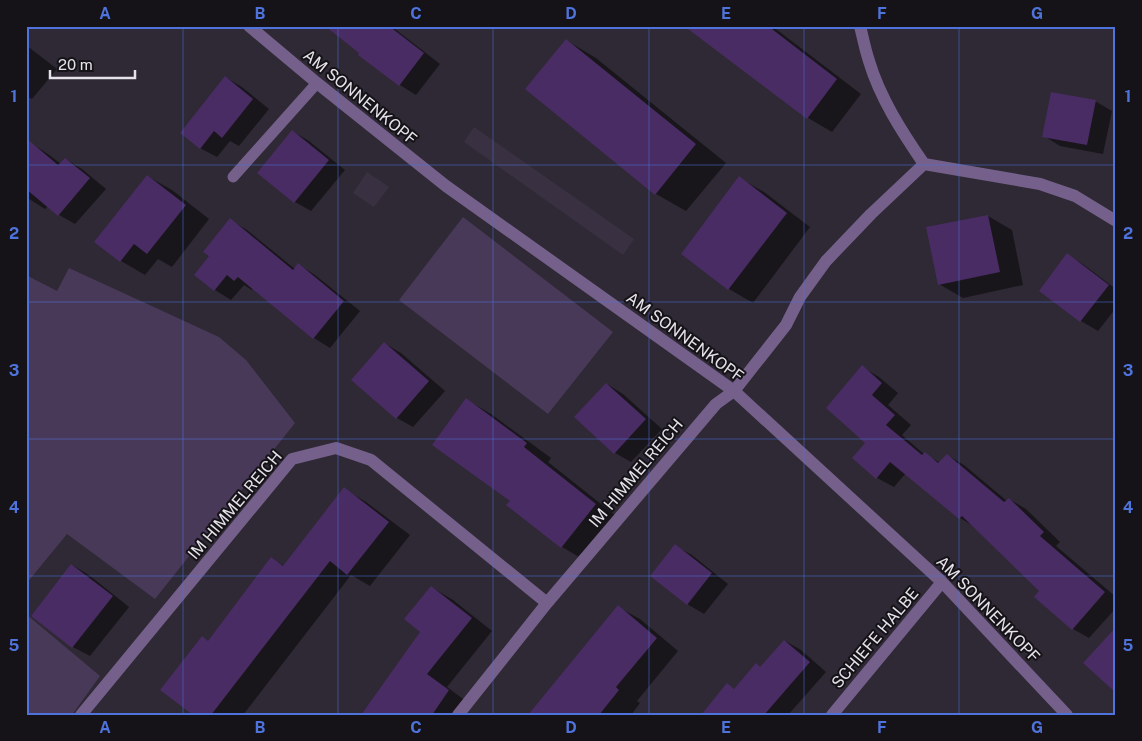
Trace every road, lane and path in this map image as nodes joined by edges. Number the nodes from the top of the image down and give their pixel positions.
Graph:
1 (249, 26) edge
2 (860, 26) edge
3 (317, 83) junction
4 (924, 164) junction
5 (234, 177) dead end
6 (1116, 221) edge
7 (734, 391) junction
8 (942, 582) junction
9 (546, 603) junction
10 (81, 715) edge
11 (458, 715) edge
12 (832, 715) edge
13 (1067, 715) edge

1 - 3 street, AM SONNENKOPF
2 - 4 street
3 - 5 lane
3 - 7 street, AM SONNENKOPF
4 - 6 street
4 - 7 street, IM HIMMELREICH
7 - 8 street, AM SONNENKOPF
7 - 9 street, IM HIMMELREICH
8 - 12 street, SCHIEFE HALBE
8 - 13 street, AM SONNENKOPF
9 - 10 street, IM HIMMELREICH
9 - 11 street, IM HIMMELREICH

